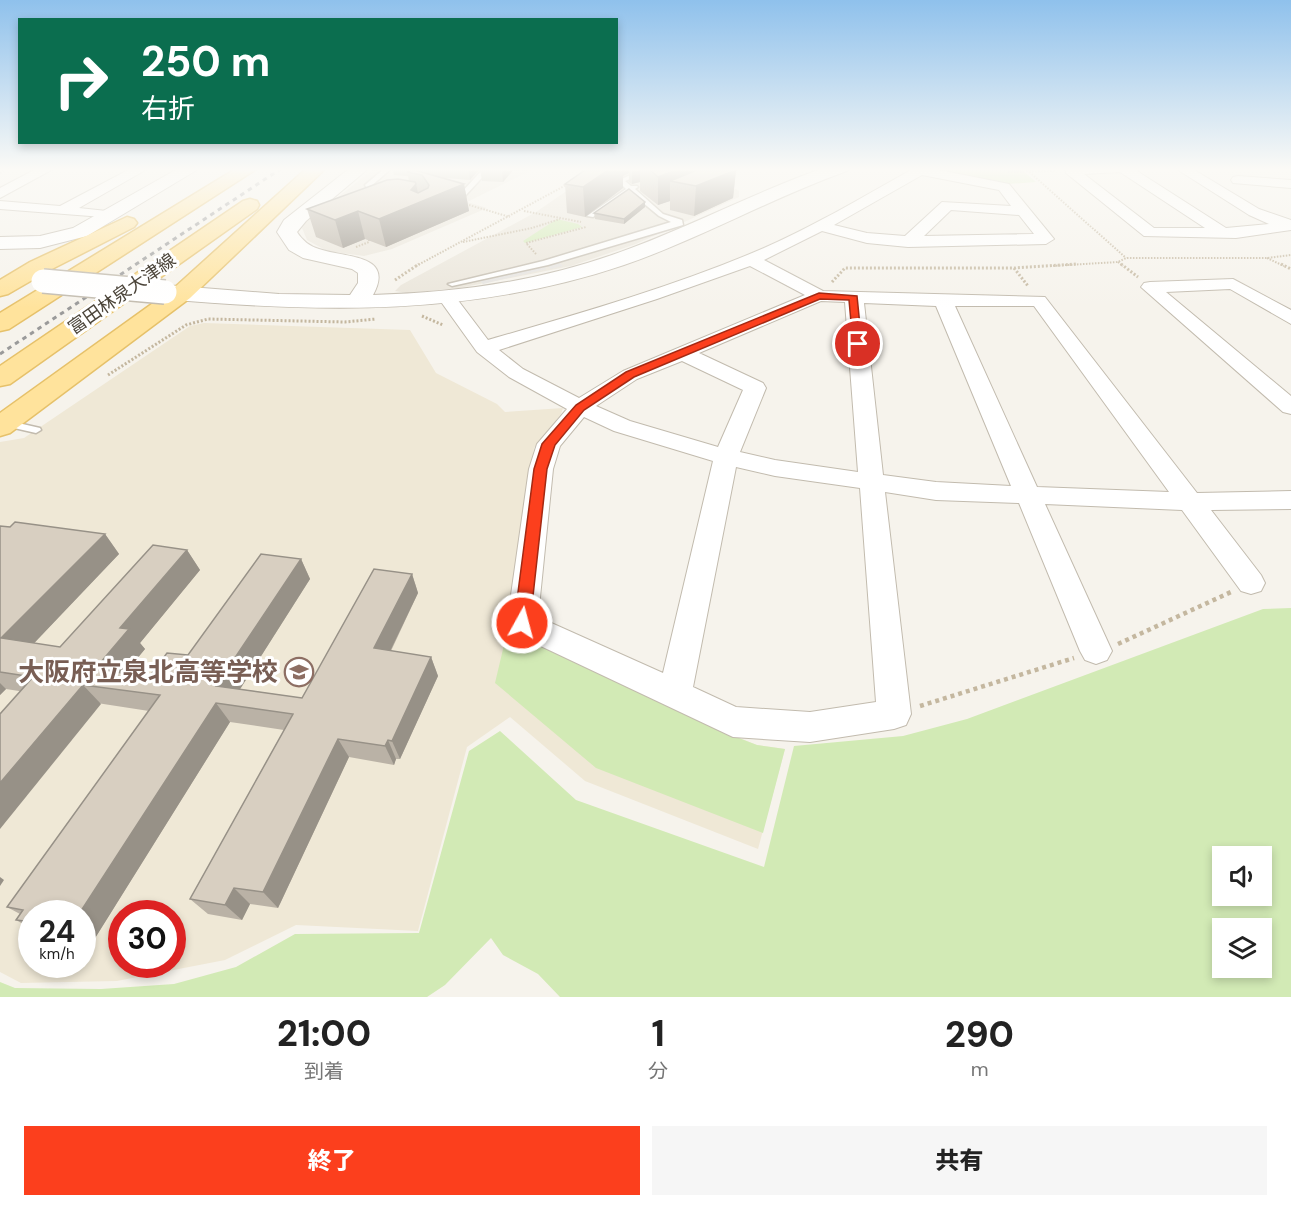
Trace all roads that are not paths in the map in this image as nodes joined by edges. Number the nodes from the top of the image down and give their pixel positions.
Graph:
1 (177, 214) edge
2 (106, 215) edge
3 (111, 215) joint
4 (141, 215) edge
5 (176, 215) edge
6 (237, 215) edge
7 (266, 215) edge
8 (305, 215) edge
9 (664, 215) edge
10 (714, 215) edge
11 (839, 215) edge
12 (937, 215) edge
13 (1026, 215) edge
14 (1127, 215) edge
15 (1194, 215) edge
16 (1260, 215) edge
17 (687, 225) junction
18 (819, 226) junction
19 (1289, 226) edge
20 (1223, 233) junction
21 (908, 242) junction
22 (0, 243) edge
23 (565, 257) junction
24 (750, 259) junction
25 (583, 271) junction
26 (6, 281) edge
27 (450, 291) junction
28 (173, 292) junction
29 (819, 296) junction
30 (854, 298) junction
31 (943, 300) junction
32 (357, 303) junction
33 (0, 315) edge
34 (1291, 318) edge
35 (0, 324) edge
36 (59, 337) junction
37 (484, 348) junction
38 (684, 354) junction
39 (0, 378) edge
40 (0, 386) edge
41 (1291, 407) edge
42 (580, 408) junction
43 (3, 425) edge
44 (36, 430) dead end
45 (726, 457) junction
46 (871, 482) junction
47 (1029, 496) junction
48 (1291, 500) edge
49 (1191, 502) junction
50 (1251, 583) dead end
51 (1096, 651) dead end
52 (675, 694) junction

1 - 35 main road, 富田林泉大津線
2 - 3 street
3 - 22 street
4 - 26 main road
5 - 33 main road
6 - 36 main road, 富田林泉大津線
7 - 28 main road
8 - 32 street
9 - 17 lane
10 - 17 street
11 - 18 street
12 - 21 street
13 - 21 street
14 - 20 street
15 - 20 street
16 - 19 street
17 - 23 lane
17 - 25 street
18 - 21 street
18 - 24 street
19 - 20 street
23 - 25 lane
23 - 27 lane
24 - 29 street
24 - 37 street
25 - 27 street
26 - 28 street, bridge
27 - 32 street
27 - 37 street
28 - 32 street
28 - 43 main road
29 - 30 street
29 - 38 street
30 - 31 street
30 - 46 street
31 - 47 street
31 - 49 street
34 - 41 street
36 - 39 main road, 富田林泉大津線
36 - 40 main road
37 - 42 street
38 - 42 street
38 - 45 street
42 - 45 street
42 - 52 street
43 - 44 lane
45 - 46 street
45 - 52 street
46 - 47 street
46 - 52 street
47 - 49 street
47 - 51 street
48 - 49 street
49 - 50 street

